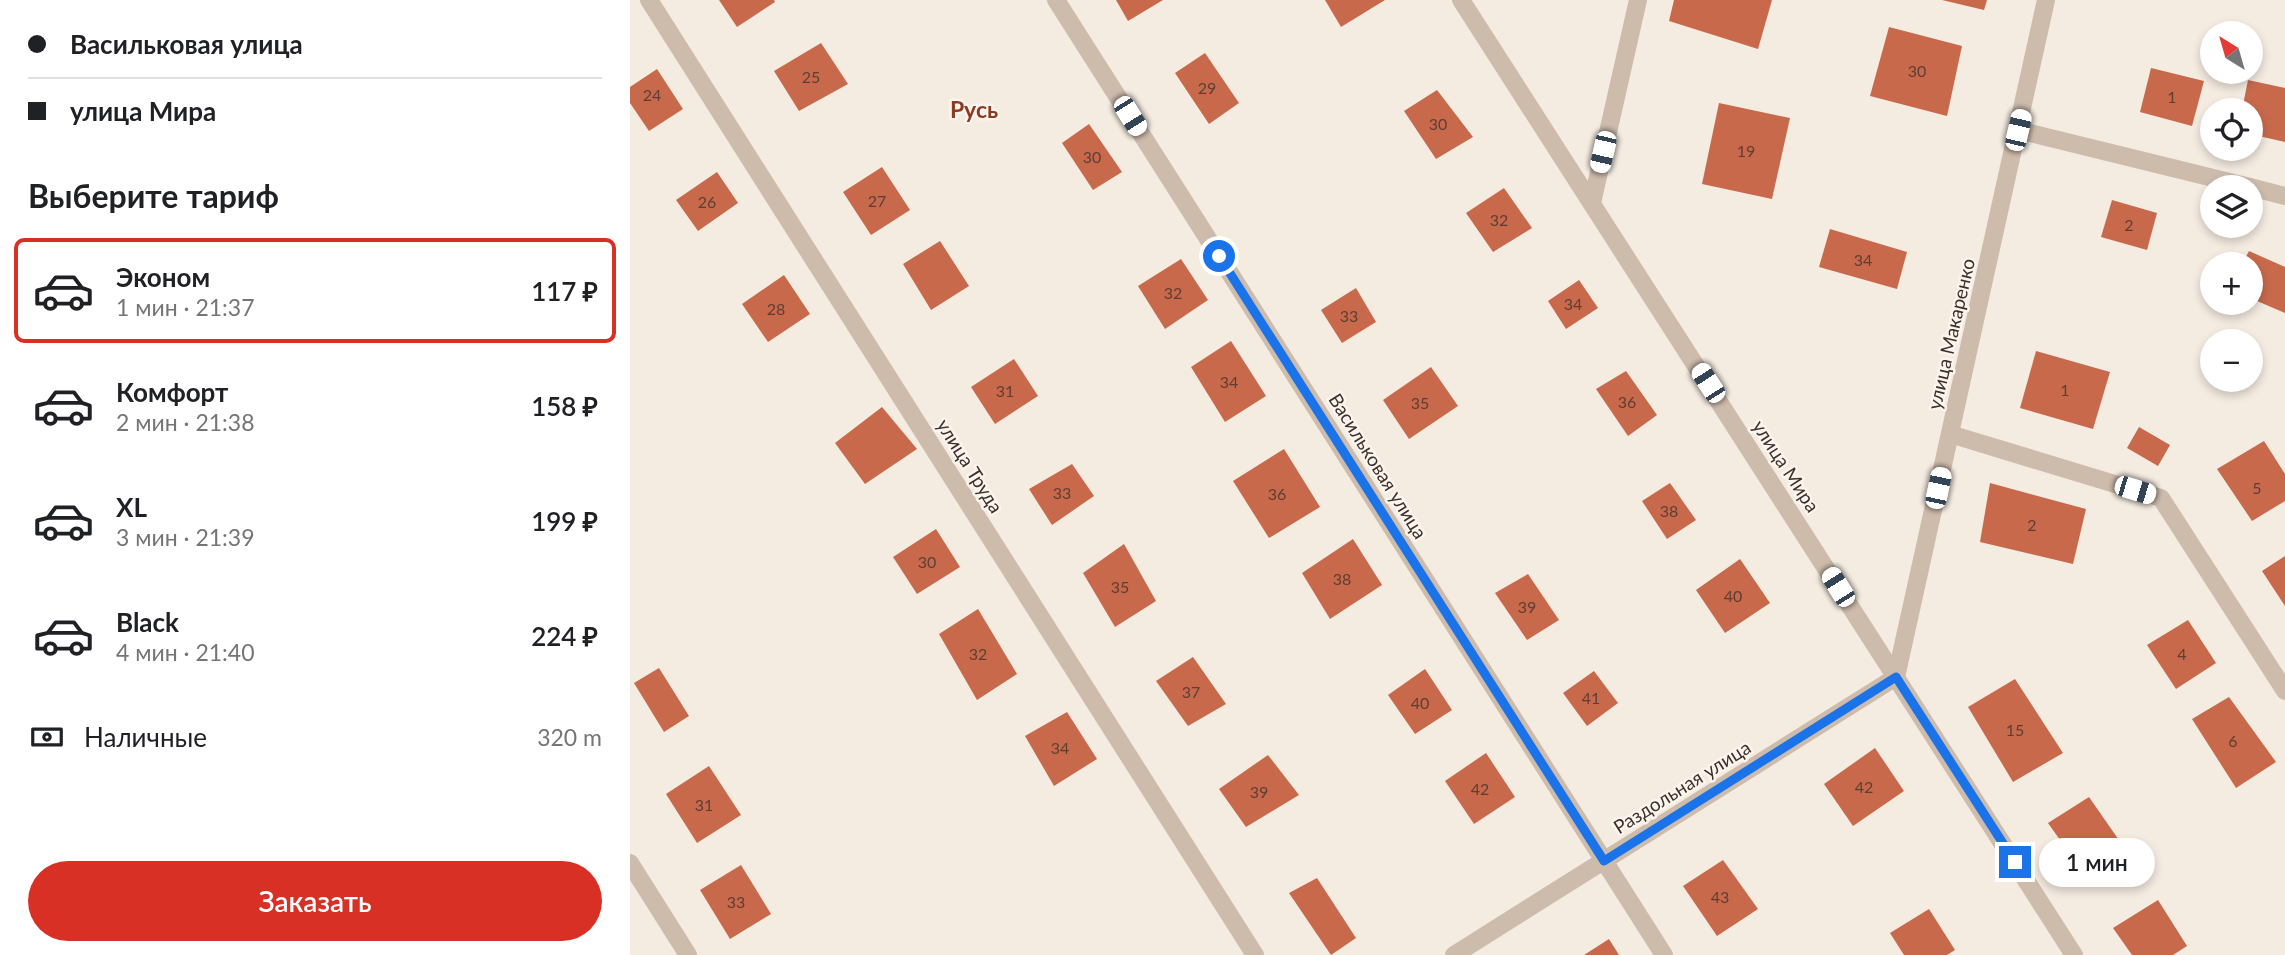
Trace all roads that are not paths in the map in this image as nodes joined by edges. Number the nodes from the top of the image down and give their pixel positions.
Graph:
1 (649, 0) edge
2 (1056, 0) edge
3 (1461, 0) edge
4 (1638, 0) edge
5 (2046, 0) edge
6 (2018, 130) junction
7 (2201, 175) edge
8 (2263, 190) edge
9 (2285, 196) edge
10 (1592, 203) junction
11 (1950, 434) junction
12 (1896, 677) junction
13 (2285, 691) edge
14 (1604, 861) junction
15 (630, 863) edge
16 (688, 955) edge
17 (1255, 955) edge
18 (1454, 955) edge
19 (1664, 955) edge
20 (2074, 955) edge

1 - 17 street, улица Труда
2 - 14 street, Васильковая улица
3 - 10 street, улица Мира
4 - 10 street
5 - 6 street, улица Макаренко
6 - 7 street
6 - 11 street, улица Макаренко
8 - 9 street
10 - 12 street, улица Мира
11 - 12 street, улица Макаренко
11 - 13 street
12 - 14 street, Раздольная улица
12 - 20 street, улица Мира
14 - 18 street, Раздольная улица
14 - 19 street, Васильковая улица
15 - 16 street

